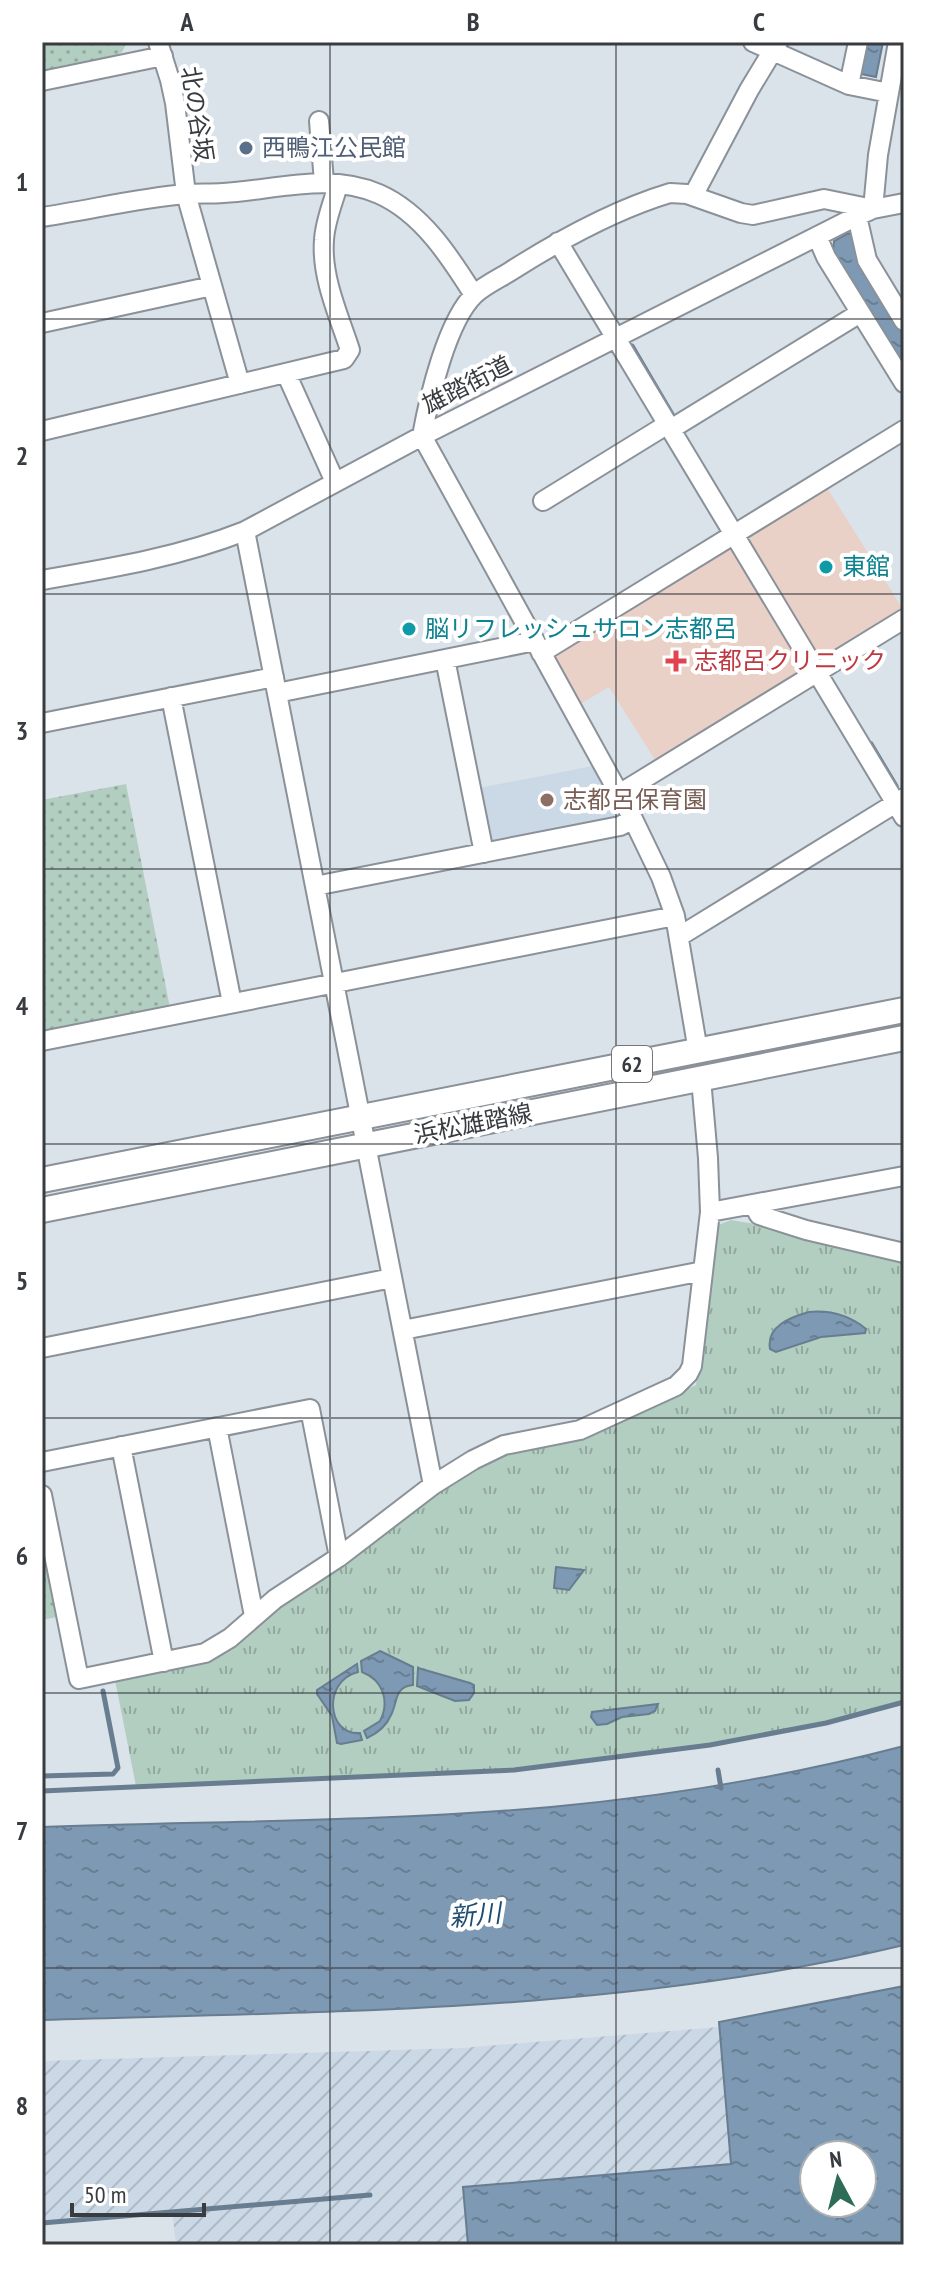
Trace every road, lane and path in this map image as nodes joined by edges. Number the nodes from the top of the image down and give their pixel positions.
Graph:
1 (753, 42) edge
2 (858, 42) edge
3 (898, 42) edge
4 (775, 46) edge
5 (160, 49) edge
6 (42, 81) edge
7 (849, 85) junction
8 (889, 93) junction
9 (319, 121) dead end
10 (331, 183) junction
11 (186, 194) junction
12 (693, 196) junction
13 (904, 203) edge
14 (862, 214) junction
15 (42, 217) edge
16 (826, 232) junction
17 (558, 242) junction
18 (212, 286) junction
19 (474, 295) junction
20 (860, 313) junction
21 (904, 321) edge
22 (42, 323) edge
23 (616, 336) junction
24 (286, 373) junction
25 (904, 383) edge
26 (240, 384) junction
27 (669, 427) junction
28 (904, 430) edge
29 (42, 431) edge
30 (422, 436) junction
31 (335, 482) junction
32 (543, 501) dead end
33 (245, 531) junction
34 (733, 535) junction
35 (42, 580) edge
36 (904, 619) edge
37 (538, 647) junction
38 (445, 659) junction
39 (816, 673) junction
40 (275, 685) junction
41 (171, 697) junction
42 (42, 723) edge
43 (619, 794) junction
44 (901, 806) edge
45 (633, 819) junction
46 (484, 853) junction
47 (315, 886) junction
48 (675, 916) junction
49 (680, 936) junction
50 (334, 983) junction
51 (232, 1003) junction
52 (904, 1010) edge
53 (904, 1038) edge
54 (42, 1041) edge
55 (698, 1051) junction
56 (701, 1079) junction
57 (360, 1118) junction
58 (366, 1146) junction
59 (904, 1176) edge
60 (42, 1180) edge
61 (753, 1204) junction
62 (42, 1210) edge
63 (710, 1212) junction
64 (904, 1253) edge
65 (703, 1271) junction
66 (392, 1278) junction
67 (403, 1330) junction
68 (42, 1348) edge
69 (217, 1427) junction
70 (121, 1446) junction
71 (42, 1462) edge
72 (433, 1485) junction
73 (42, 1495) edge
74 (339, 1557) junction
75 (254, 1616) junction
76 (164, 1662) junction

1 - 4 street
2 - 7 street
3 - 8 street
4 - 7 street
4 - 12 street
5 - 6 street
5 - 11 street, 北の谷坂
7 - 8 street
8 - 14 street
9 - 10 street
10 - 11 street
10 - 19 street
10 - 24 street
11 - 15 street
11 - 18 street, 北の谷坂
12 - 14 street
12 - 17 street
13 - 14 street, 雄踏街道
14 - 16 street, 雄踏街道
14 - 21 street
16 - 20 street
16 - 23 street, 雄踏街道
17 - 19 street
17 - 23 street
18 - 22 street
18 - 26 street, 北の谷坂
19 - 30 street
20 - 25 street
20 - 27 street
23 - 27 street
23 - 30 street, 雄踏街道
24 - 26 street
24 - 31 street
26 - 29 street
27 - 32 street
27 - 34 street
28 - 34 street
30 - 31 street, 雄踏街道
30 - 37 street
31 - 33 street, 雄踏街道
33 - 35 street, 雄踏街道
33 - 40 street
34 - 37 street
34 - 39 street
36 - 39 street
37 - 38 street
37 - 43 street
38 - 40 street
38 - 46 street
39 - 43 street
39 - 44 street
40 - 41 street
40 - 47 street
41 - 42 street
41 - 51 street
43 - 45 street
44 - 49 street
45 - 46 street
45 - 48 street
46 - 47 street
47 - 50 street
48 - 49 street
48 - 50 street
49 - 55 street
50 - 51 street
50 - 57 street
51 - 54 street
52 - 55 main road, 浜松雄踏線 / 62
53 - 56 main road, 浜松雄踏線 / 62
55 - 57 main road, 浜松雄踏線 / 62
56 - 58 main road, 浜松雄踏線 / 62
56 - 63 street
57 - 58 street
57 - 60 main road, 浜松雄踏線 / 62
58 - 62 main road, 浜松雄踏線 / 62
58 - 66 street
59 - 61 street
61 - 63 street
61 - 64 street
63 - 65 street
65 - 67 street
65 - 72 street
66 - 67 street
66 - 68 street
67 - 72 street
69 - 70 street
69 - 74 street
69 - 75 street
70 - 71 street
70 - 76 street
72 - 74 street
73 - 76 street
74 - 75 street
75 - 76 street

